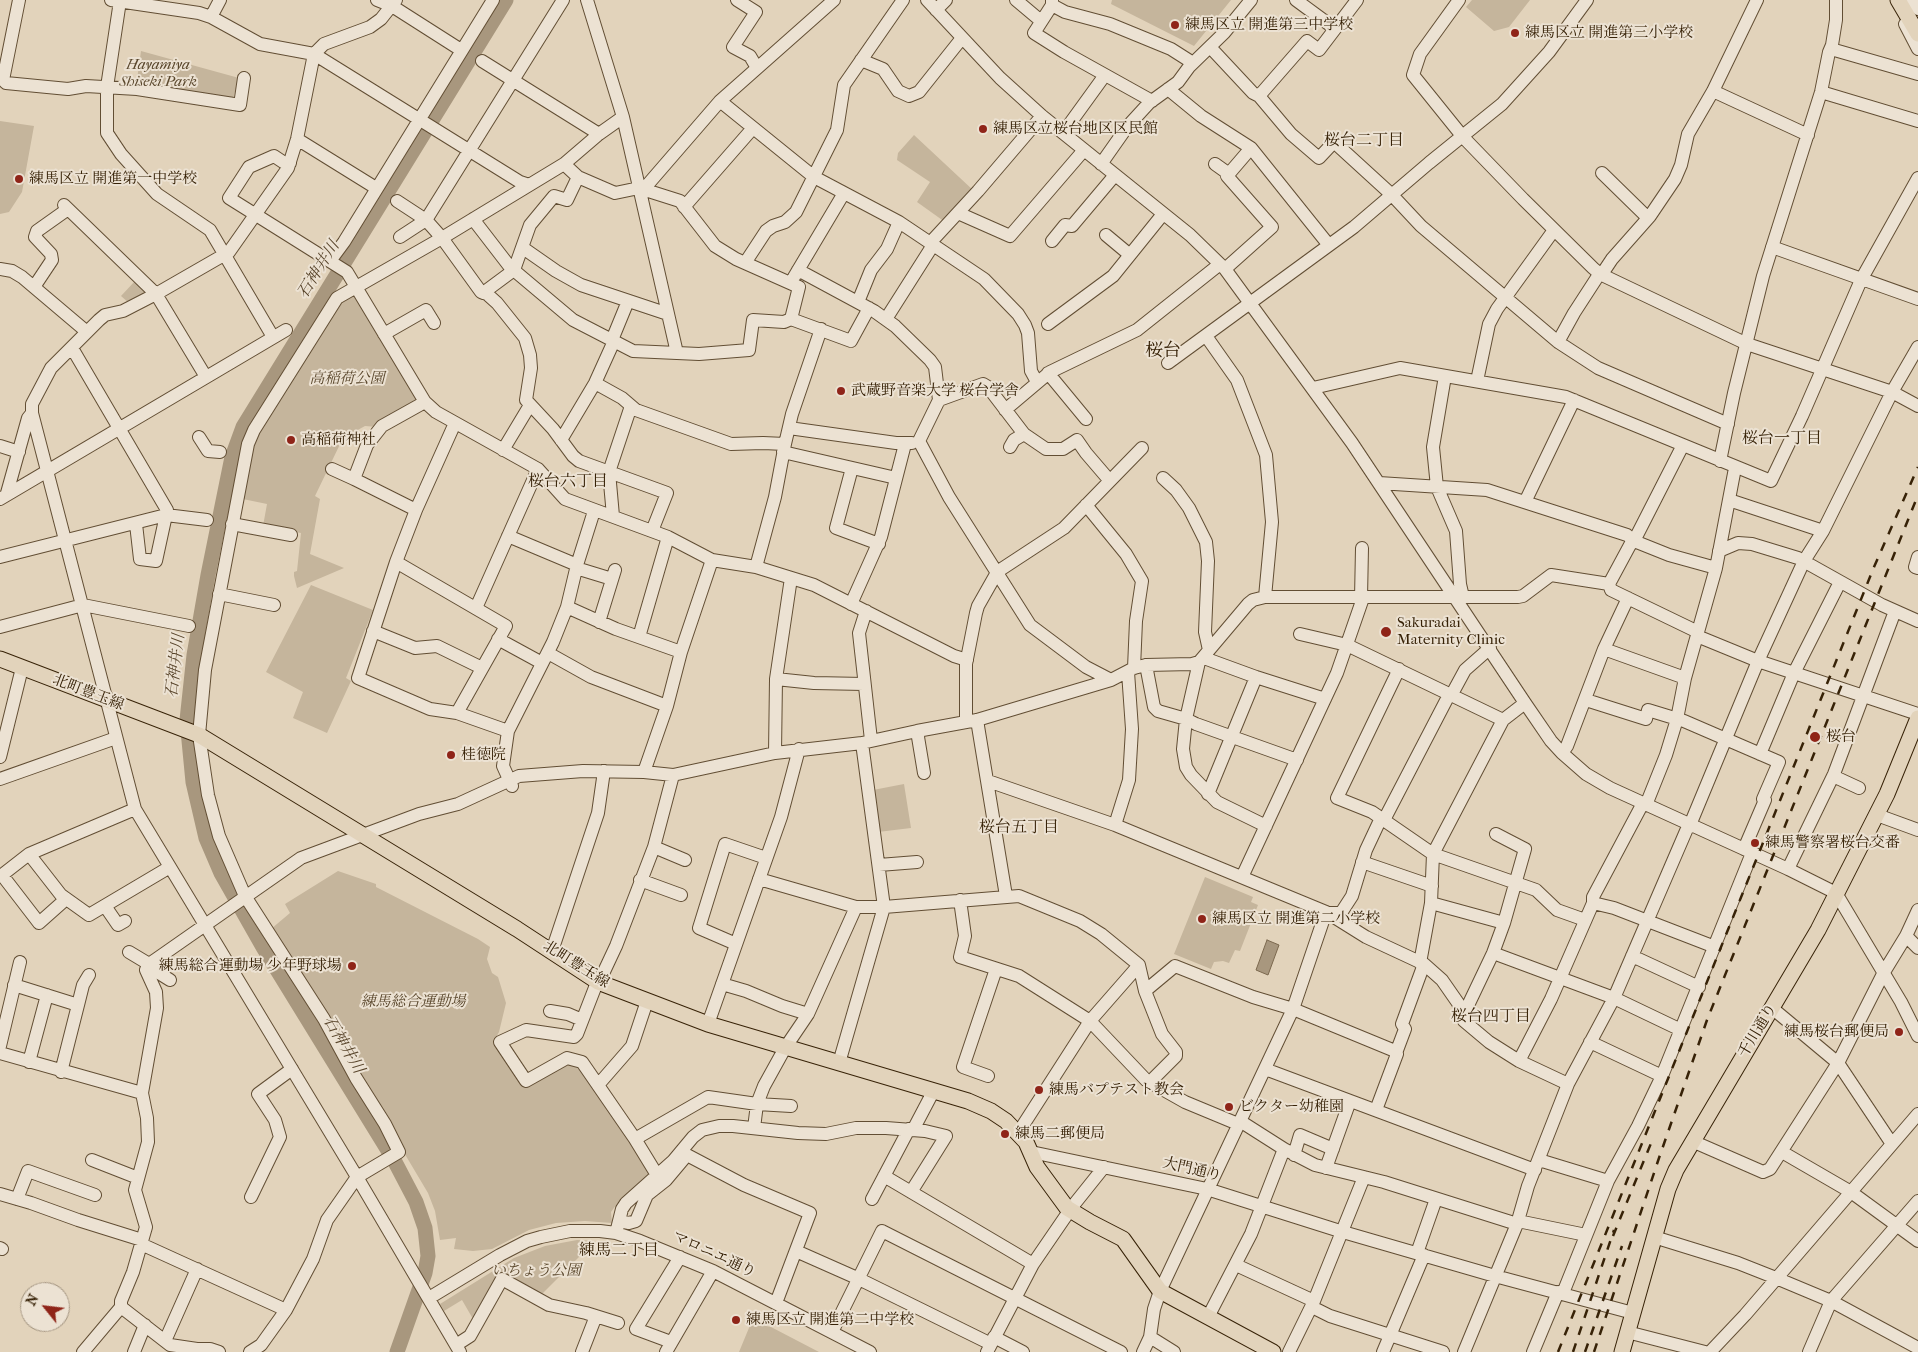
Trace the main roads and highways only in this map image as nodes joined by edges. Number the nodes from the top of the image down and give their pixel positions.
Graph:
1 (1904, 1) edge
2 (1918, 16) edge
3 (1918, 34) edge
4 (0, 658) edge
5 (1918, 716) edge
6 (1272, 1352) edge
7 (1622, 1352) edge

1 - 2 main road
1 - 3 main road
4 - 6 main road, 北町豊玉線
5 - 7 main road, 千川通り

